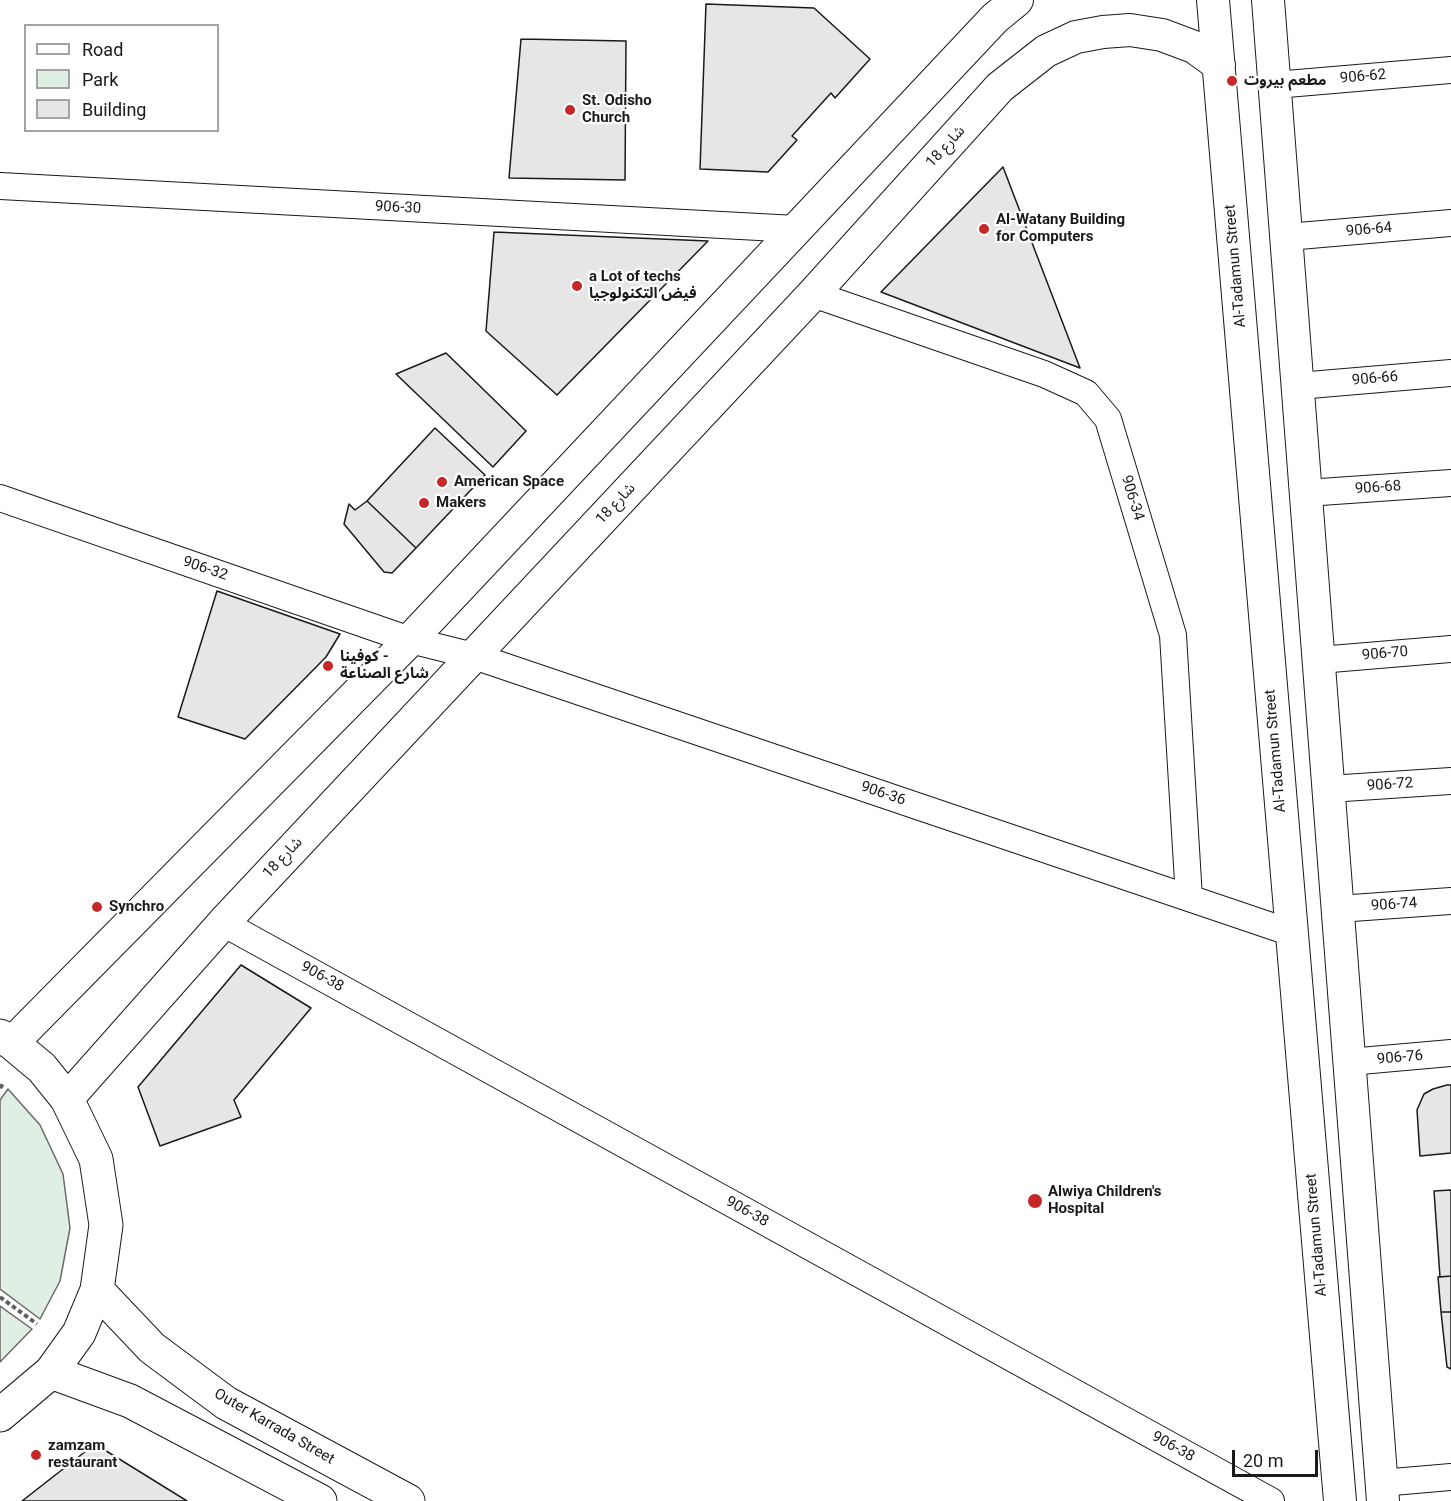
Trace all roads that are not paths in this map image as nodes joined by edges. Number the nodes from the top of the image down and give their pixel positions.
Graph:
1 (1017, 0) edge
2 (1213, 0) edge
3 (1268, 0) edge
4 (1219, 65) junction
5 (1451, 70) edge
6 (944, 72) junction
7 (1275, 85) junction
8 (984, 105) junction
9 (0, 186) edge
10 (1451, 223) edge
11 (796, 229) junction
12 (1287, 237) junction
13 (813, 294) junction
14 (1451, 373) edge
15 (1298, 386) junction
16 (1451, 483) edge
17 (1306, 493) junction
18 (0, 498) edge
19 (410, 640) junction
20 (1451, 649) edge
21 (474, 656) junction
22 (1319, 660) junction
23 (1451, 781) edge
24 (1329, 789) junction
25 (1189, 898) junction
26 (1451, 901) edge
27 (1338, 909) junction
28 (223, 923) junction
29 (1292, 933) junction
30 (6, 1039) edge
31 (1451, 1053) edge
32 (1349, 1062) junction
33 (67, 1099) junction
34 (97, 1290) junction
35 (51, 1372) junction
36 (0, 1415) edge
37 (1451, 1477) edge
38 (1382, 1492) edge
39 (320, 1501) edge
40 (408, 1501) edge
41 (1271, 1501) edge
42 (1340, 1501) edge

1 - 6 street
2 - 4 street, Al-Tadamun Street
3 - 7 street
4 - 8 street, شارع 18
4 - 29 street, Al-Tadamun Street
5 - 7 street, 906-62
6 - 8 street
6 - 11 street
7 - 12 street
8 - 13 street, شارع 18
9 - 11 street, 906-30
10 - 12 street, 906-64
11 - 19 street
12 - 15 street
13 - 21 street, شارع 18
13 - 25 street, 906-34
14 - 15 street, 906-66
15 - 17 street
16 - 17 street, 906-68
17 - 22 street
18 - 19 street, 906-32
19 - 21 street, 906-32
19 - 30 street
20 - 22 street, 906-70
21 - 25 street, 906-36
21 - 28 street, شارع 18
22 - 24 street
23 - 24 street, 906-72
24 - 27 street
25 - 29 street, 906-36
26 - 27 street, 906-74
27 - 32 street
28 - 33 street, شارع 18
28 - 41 street, 906-38
29 - 42 street, Al-Tadamun Street
30 - 33 main road
31 - 32 street, 906-76
32 - 38 street
33 - 34 main road
34 - 35 main road
34 - 40 main road, Outer Karrada Street
35 - 36 main road
35 - 39 main road
37 - 38 street

